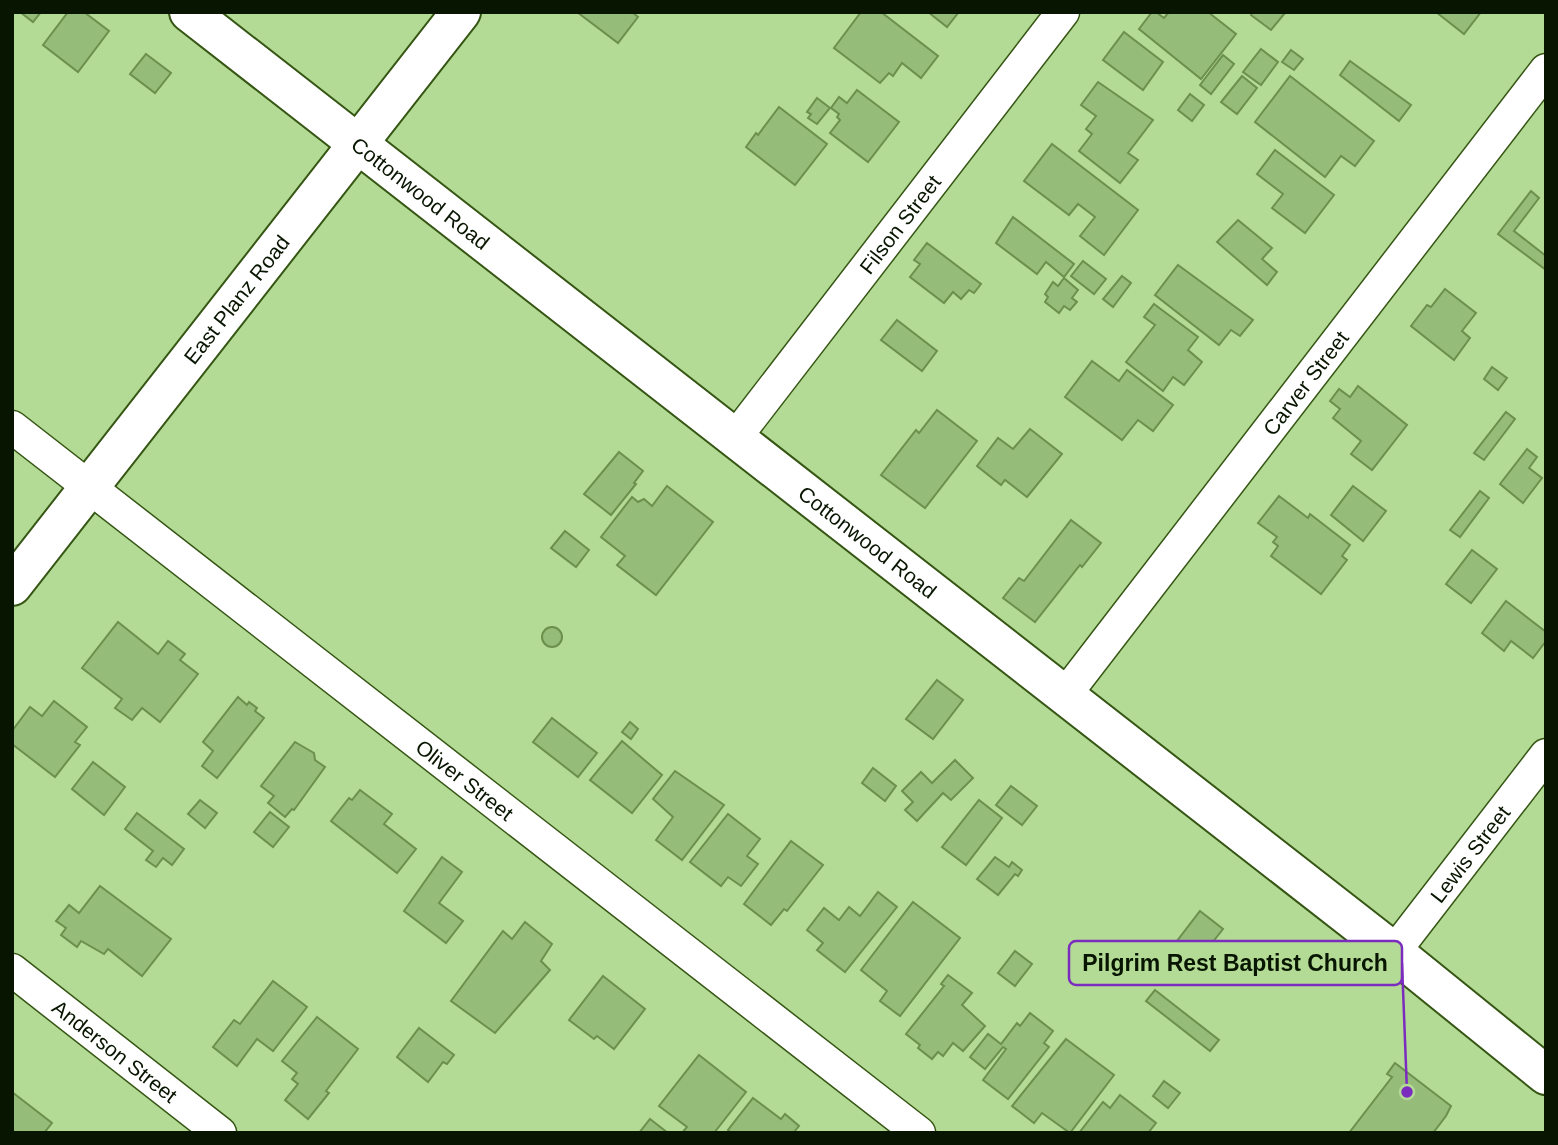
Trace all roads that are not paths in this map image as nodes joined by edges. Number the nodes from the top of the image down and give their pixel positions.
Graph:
1 (189, 12) edge
2 (461, 12) edge
3 (1063, 12) edge
4 (1546, 70) edge
5 (359, 145) junction
6 (12, 426) edge
7 (736, 438) junction
8 (91, 487) junction
9 (12, 586) edge
10 (1065, 695) junction
11 (1546, 755) edge
12 (1394, 952) junction
13 (12, 970) edge
14 (1546, 1075) edge
15 (220, 1133) edge
16 (919, 1133) edge

1 - 5 street, Cottonwood Road
2 - 5 street, East Planz Road
3 - 7 street, Filson Street
4 - 10 street, Carver Street
5 - 7 street, Cottonwood Road
5 - 8 street, East Planz Road
6 - 8 street, Oliver Street
7 - 10 street, Cottonwood Road
8 - 9 street, East Planz Road
8 - 16 street, Oliver Street
10 - 12 street, Cottonwood Road
11 - 12 street, Lewis Street
12 - 14 street, Cottonwood Road
13 - 15 street, Anderson Street

